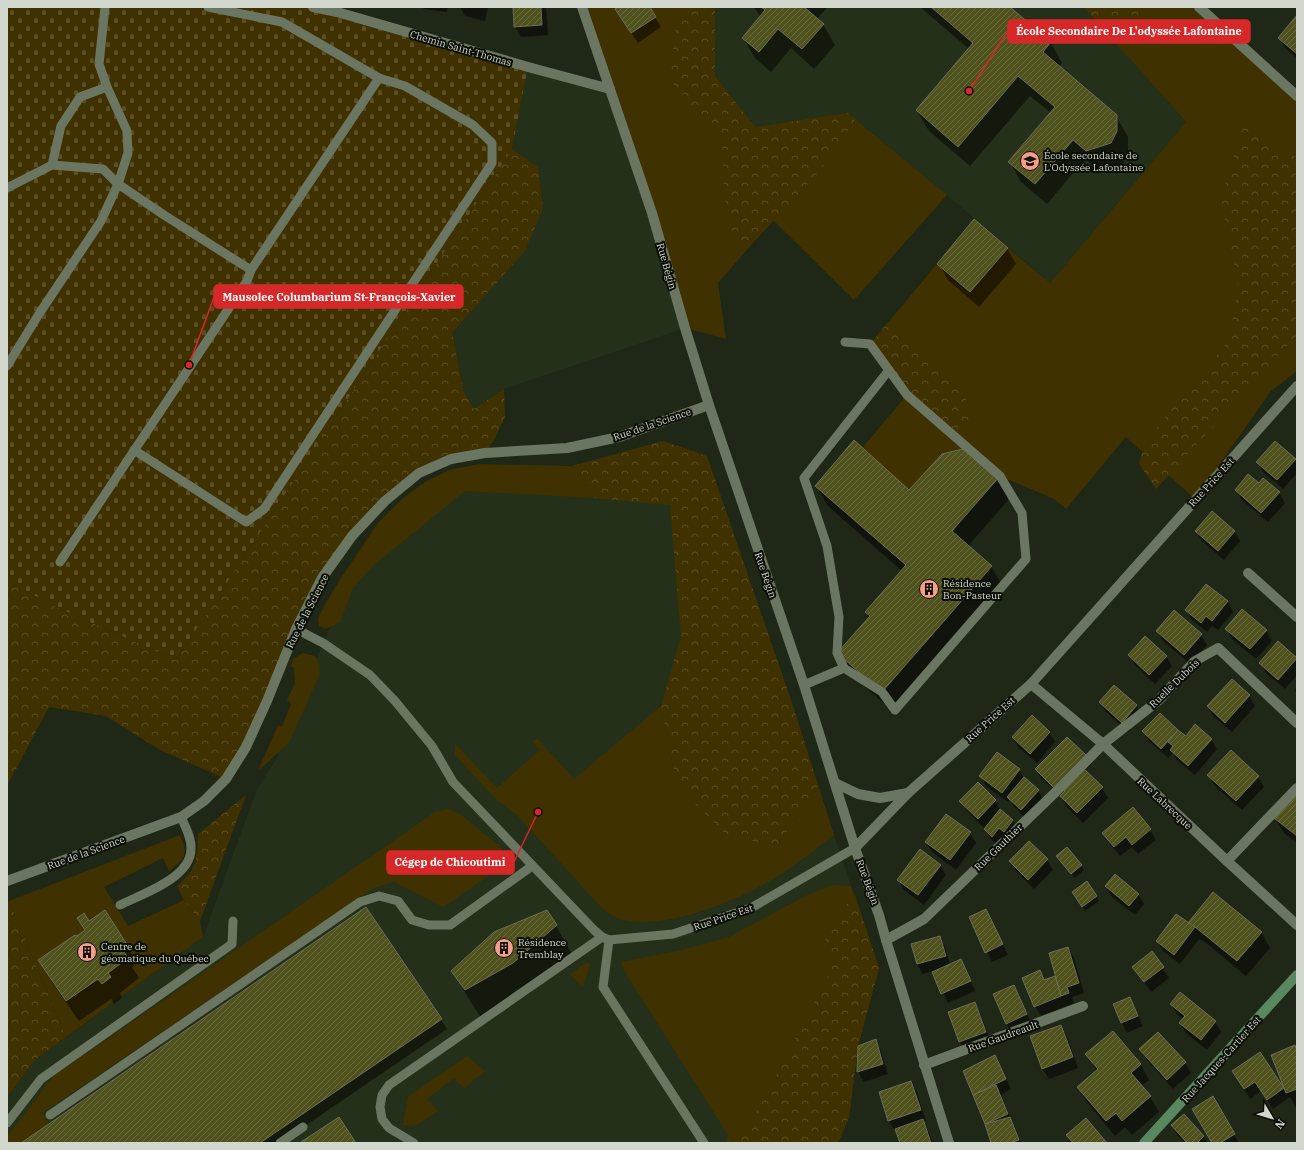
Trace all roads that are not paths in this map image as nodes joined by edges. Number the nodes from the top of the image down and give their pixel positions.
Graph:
1 (105, 7) edge
2 (208, 7) edge
3 (313, 7) edge
4 (582, 7) edge
5 (1199, 7) edge
6 (379, 78) junction
7 (107, 87) junction
8 (610, 89) junction
9 (1297, 96) edge
10 (52, 166) junction
11 (118, 184) junction
12 (7, 188) edge
13 (251, 270) junction
14 (845, 342) dead end
15 (7, 366) edge
16 (889, 370) junction
17 (1295, 392) edge
18 (708, 405) junction
19 (134, 450) junction
20 (60, 562) dead end
21 (1248, 572) dead end
22 (1297, 617) edge
23 (296, 629) junction
24 (844, 668) junction
25 (1030, 684) junction
26 (804, 685) junction
27 (1297, 723) edge
28 (1103, 744) junction
29 (835, 783) junction
30 (1297, 788) edge
31 (908, 792) junction
32 (181, 817) junction
33 (855, 848) junction
34 (1227, 861) junction
35 (532, 866) junction
36 (7, 881) edge
37 (120, 905) dead end
38 (233, 921) dead end
39 (1297, 925) edge
40 (606, 938) junction
41 (886, 940) junction
42 (1297, 975) edge
43 (1083, 1006) dead end
44 (924, 1065) junction
45 (50, 1115) dead end
46 (7, 1123) edge
47 (303, 1127) dead end
48 (280, 1143) edge
49 (414, 1143) edge
50 (704, 1143) edge
51 (949, 1143) edge
52 (1144, 1143) edge

1 - 7 lane
2 - 6 lane
3 - 8 street, Chemin Saint-Thomas
4 - 8 street, Rue Bégin
5 - 9 street
6 - 13 lane
6 - 19 lane
7 - 10 lane
7 - 11 lane
8 - 18 street, Rue Bégin
10 - 11 lane
10 - 12 lane
11 - 13 lane
11 - 15 lane
13 - 19 lane
14 - 16 lane
16 - 24 lane
16 - 24 lane
17 - 25 street, Rue Price Est
18 - 23 street, Rue de la Science
18 - 26 street, Rue Bégin
19 - 20 lane
21 - 22 street
23 - 32 street, Rue de la Science
23 - 35 lane
24 - 26 lane
25 - 28 street, Rue Labrecque
25 - 31 street, Rue Price Est
26 - 29 street, Rue Bégin
27 - 28 street, Ruelle Dubois
28 - 34 street, Rue Labrecque
28 - 41 street, Rue Gauthier
29 - 31 street
29 - 33 street, Rue Bégin
30 - 34 street
31 - 33 street, Rue Price Est
32 - 36 street, Rue de la Science
32 - 37 lane
33 - 40 lane, Rue Price Est
33 - 41 street, Rue Bégin
34 - 39 street, Rue Labrecque
35 - 40 lane
35 - 45 lane
38 - 46 lane
40 - 49 lane
40 - 50 lane
41 - 44 street, Rue Bégin
42 - 52 main road, Rue Jacques-Cartier Est
43 - 44 street, Rue Gaudreault
44 - 51 street, Rue Bégin
47 - 48 lane

